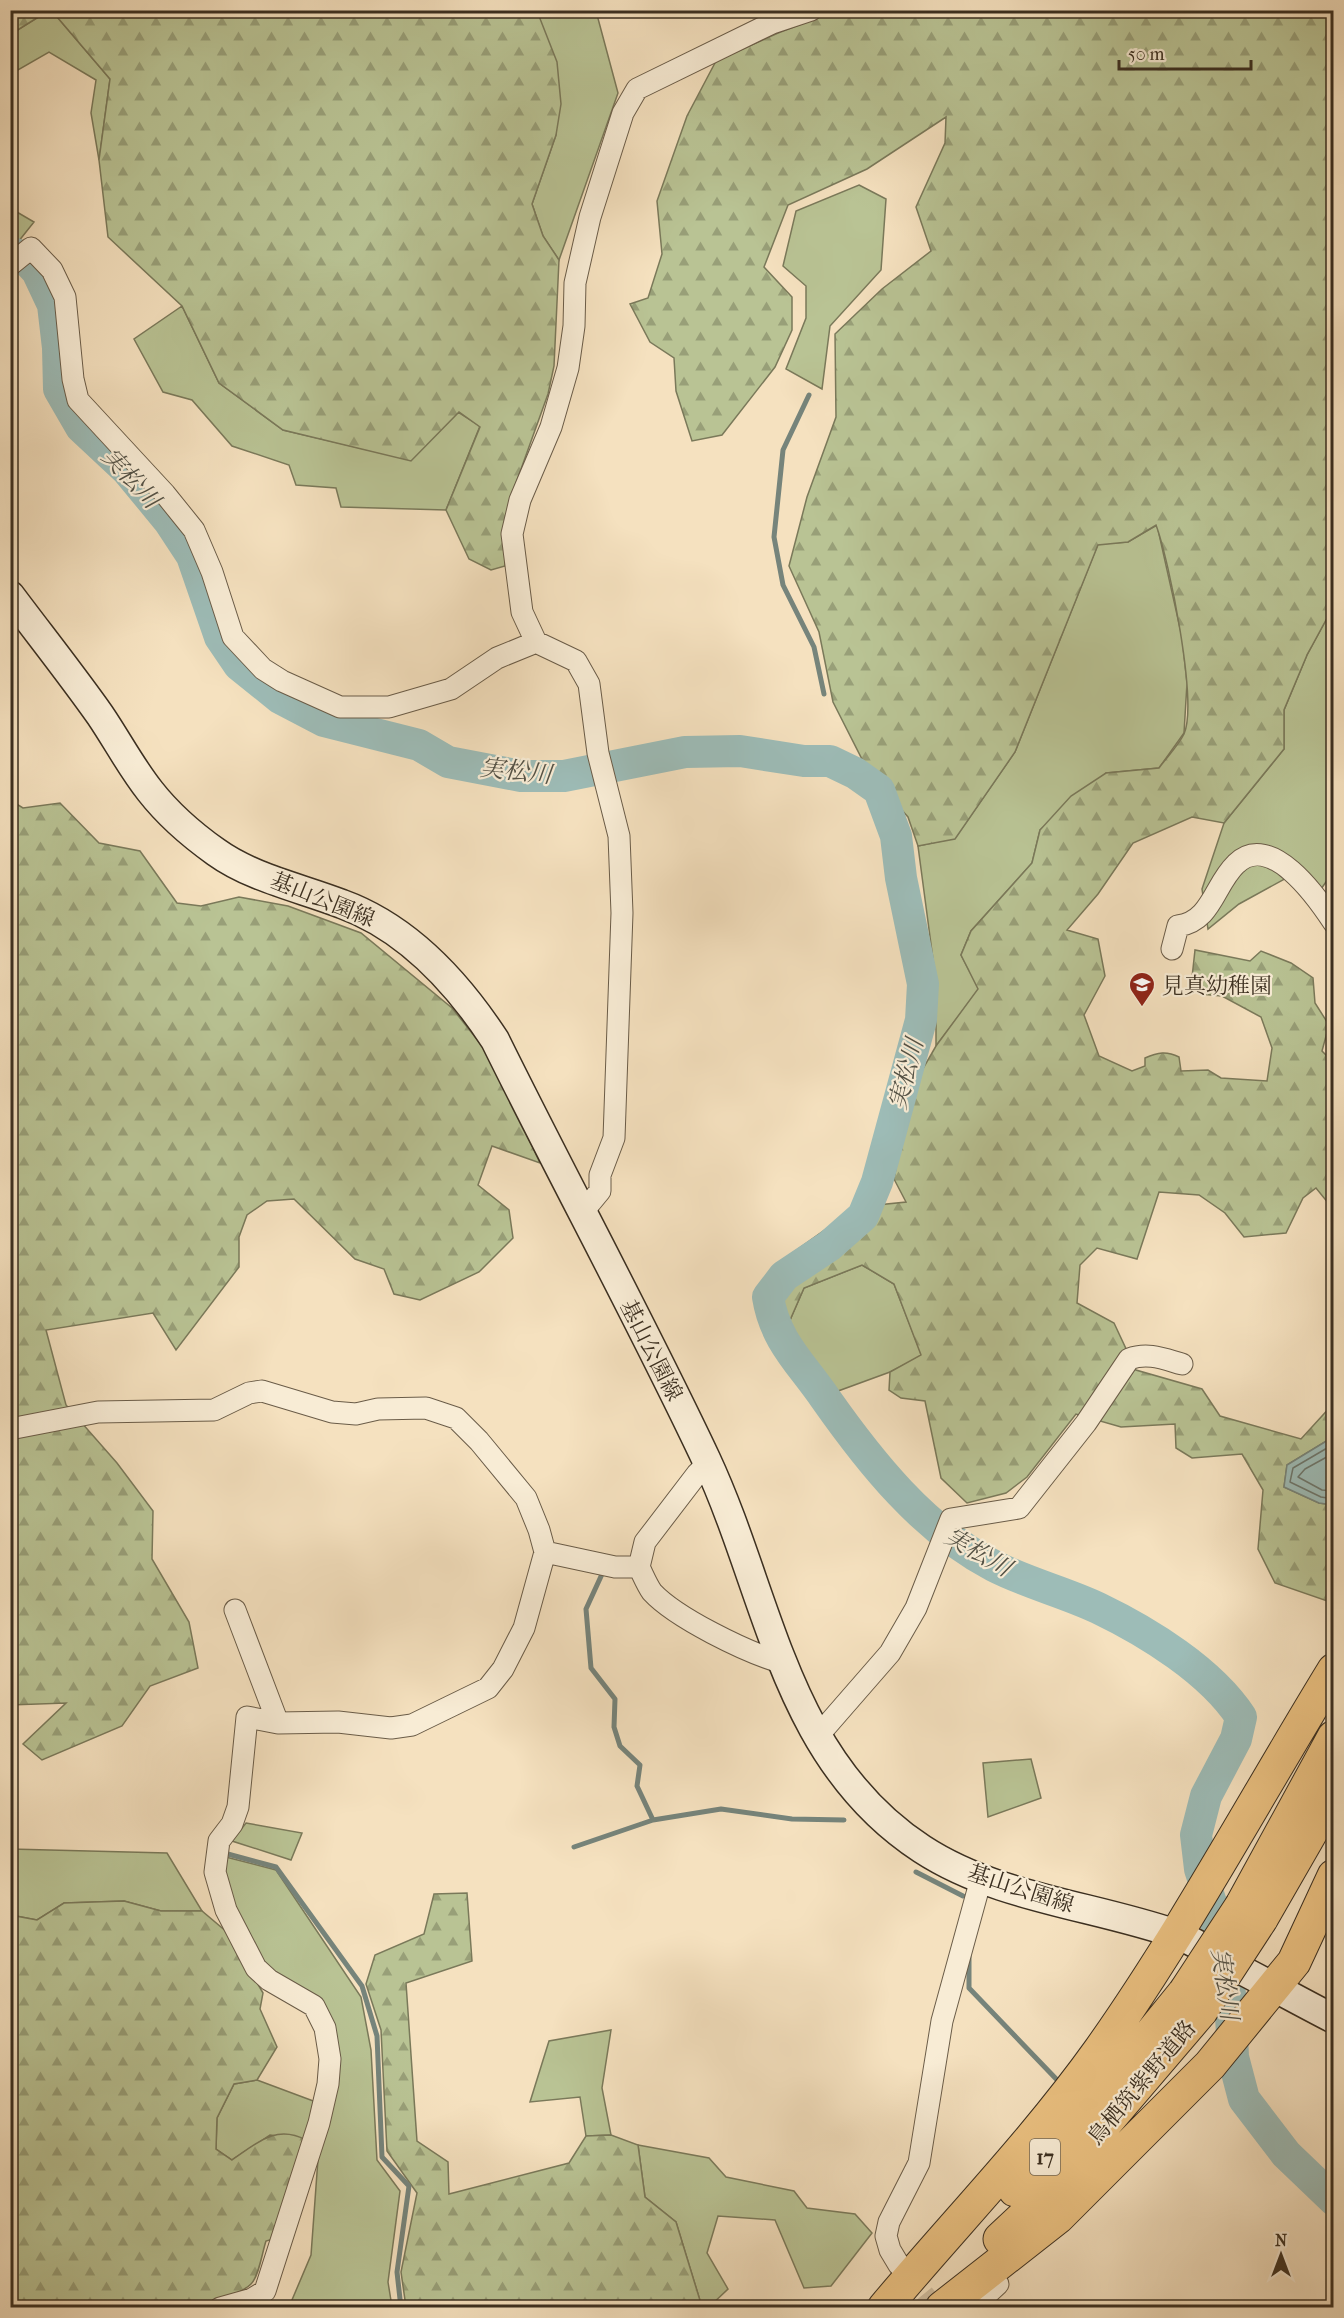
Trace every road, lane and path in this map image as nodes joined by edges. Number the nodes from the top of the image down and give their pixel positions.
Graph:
1 (811, 10) edge
2 (10, 265) edge
3 (10, 595) edge
4 (536, 642) junction
5 (1334, 923) edge
6 (1172, 949) dead end
7 (581, 1214) junction
8 (1182, 1364) dead end
9 (10, 1429) edge
10 (708, 1464) junction
11 (545, 1552) junction
12 (639, 1567) junction
13 (235, 1610) dead end
14 (780, 1662) junction
15 (1334, 1670) edge
16 (278, 1723) junction
17 (1334, 1737) edge
18 (816, 1738) junction
19 (1334, 1792) edge
20 (1334, 1876) edge
21 (981, 1880) junction
22 (1252, 1912) junction
23 (1178, 1935) junction
24 (1275, 1988) junction
25 (1193, 2001) junction
26 (1334, 2019) edge
27 (1210, 2065) junction
28 (899, 2265) tunnel mouth
29 (220, 2307) edge
30 (884, 2307) edge
31 (888, 2307) edge
32 (927, 2307) edge
33 (942, 2307) edge
34 (972, 2307) edge

1 - 4 street
2 - 4 street
3 - 7 main road, 基山公園線
4 - 7 street
5 - 6 street
7 - 10 main road, 基山公園線
8 - 18 street
9 - 11 street
10 - 12 street
10 - 14 main road, 基山公園線
11 - 12 street
11 - 16 street
12 - 14 street
13 - 16 street
14 - 18 main road, 基山公園線
15 - 23 main road
16 - 29 street
17 - 22 main road, 17
18 - 21 main road, 基山公園線
19 - 22 main road, 17
20 - 24 main road
21 - 23 main road, 基山公園線
21 - 28 street
22 - 25 main road, 17, bridge
23 - 24 main road, 基山公園線
23 - 30 main road
24 - 26 main road, 基山公園線
24 - 27 main road
25 - 31 main road, 17
25 - 32 main road, 鳥栖筑紫野道路 / 17
27 - 33 main road
27 - 34 street

